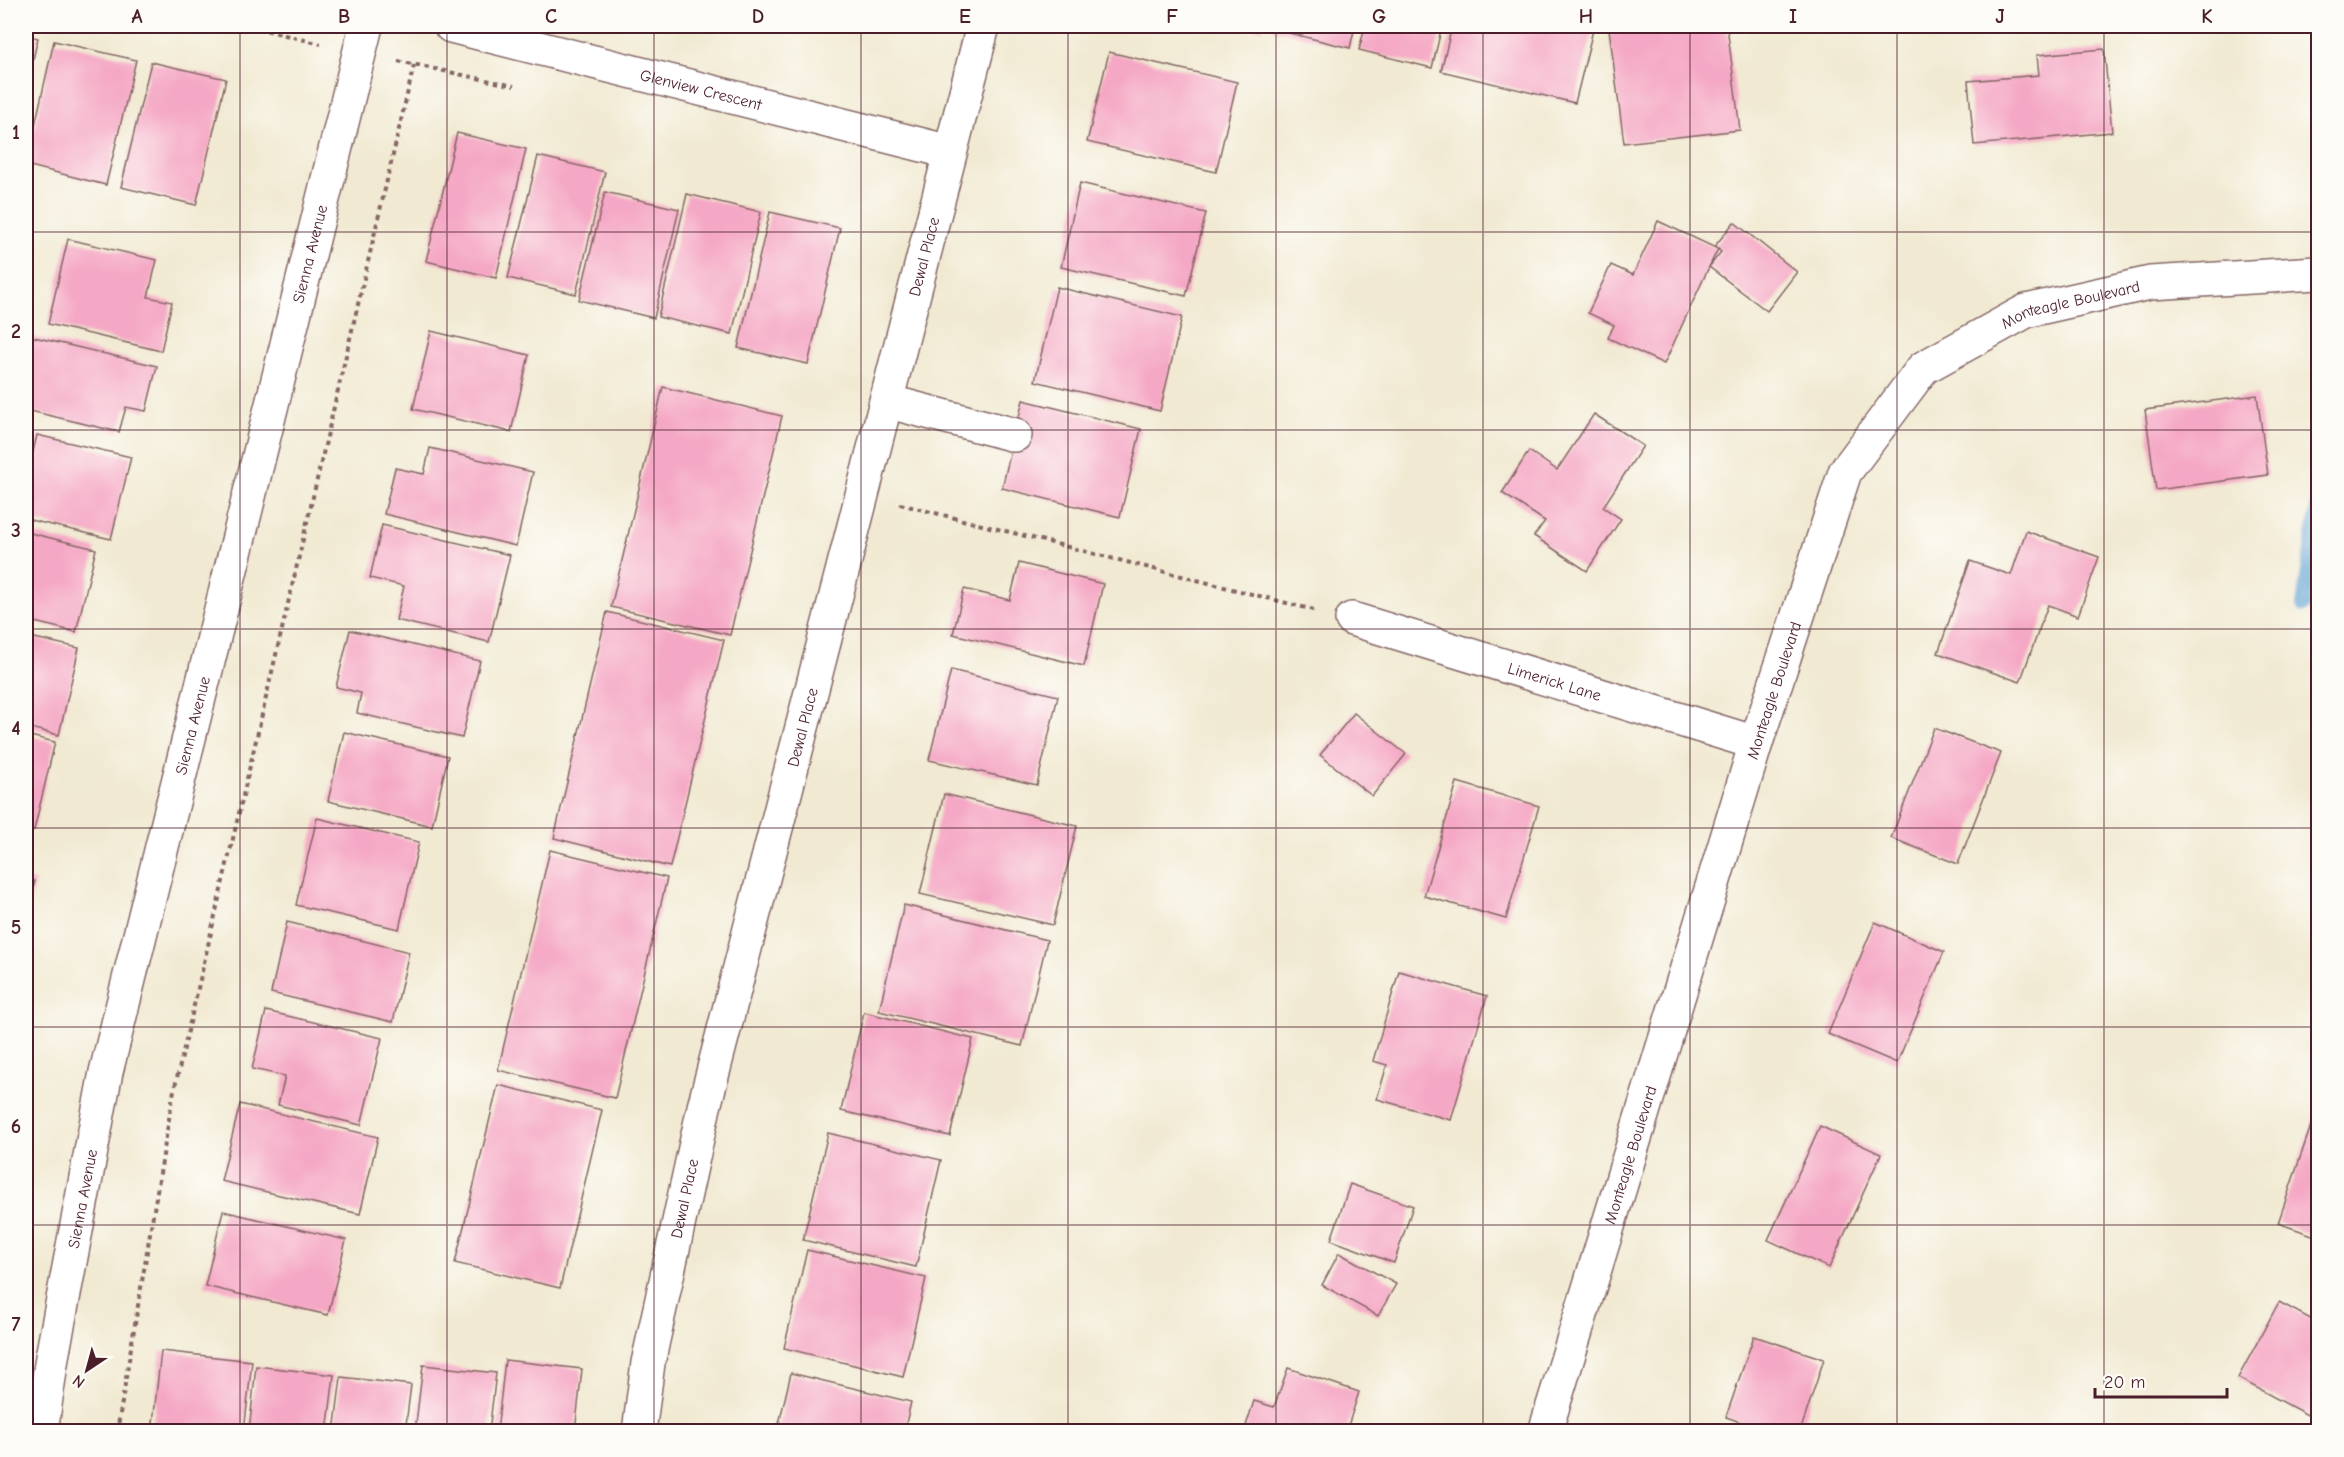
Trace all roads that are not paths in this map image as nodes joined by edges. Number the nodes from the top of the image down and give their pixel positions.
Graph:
1 (366, 26) edge
2 (451, 26) edge
3 (983, 26) edge
4 (950, 152) junction
5 (2319, 273) edge
6 (886, 402) junction
7 (1015, 435) dead end
8 (1352, 619) road end
9 (1756, 743) junction
10 (40, 1431) edge
11 (639, 1431) edge
12 (1545, 1431) edge

1 - 10 street, Sienna Avenue
2 - 4 street, Glenview Crescent
3 - 4 street, Dewal Place
4 - 6 street, Dewal Place
5 - 9 street, Monteagle Boulevard
6 - 7 street
6 - 11 street, Dewal Place
8 - 9 street, Limerick Lane
9 - 12 street, Monteagle Boulevard

